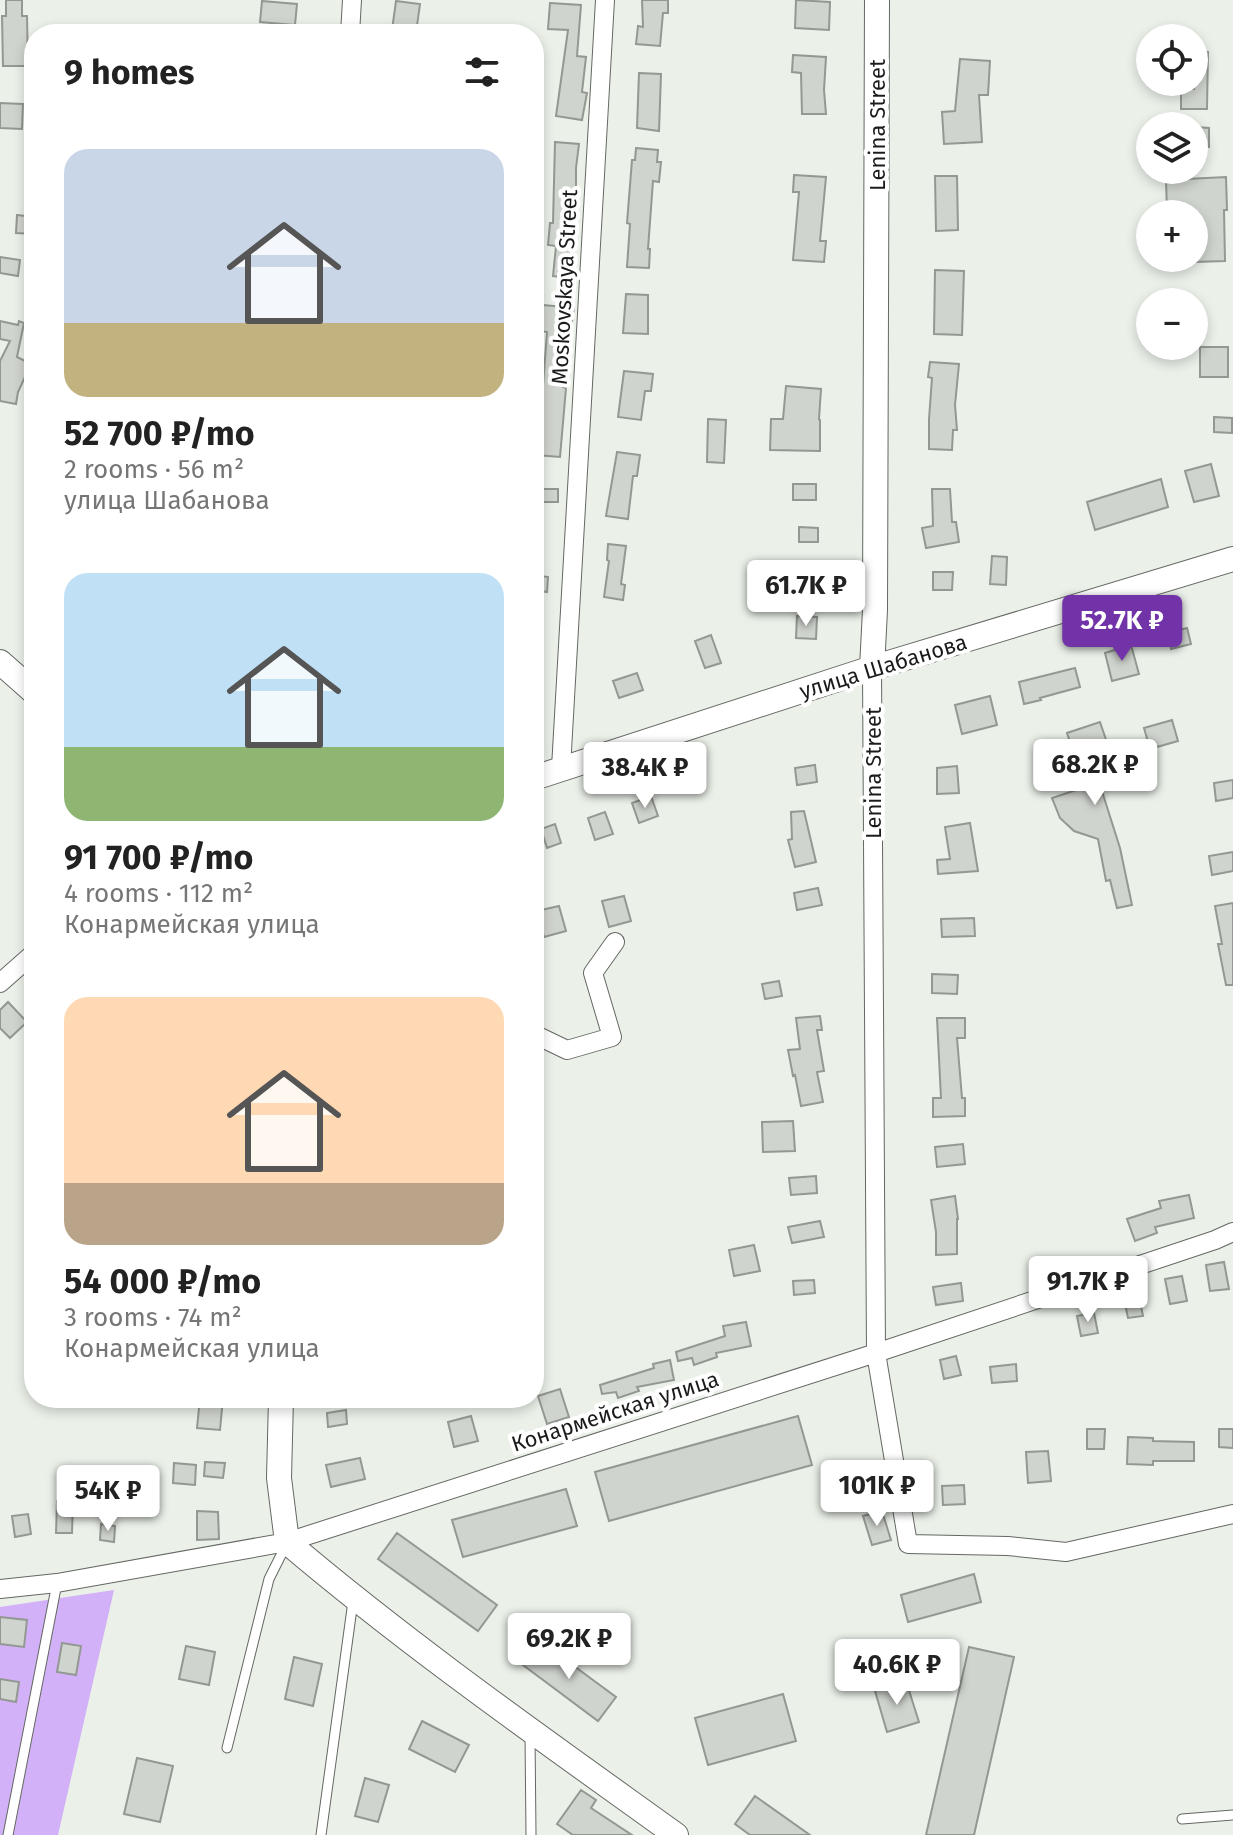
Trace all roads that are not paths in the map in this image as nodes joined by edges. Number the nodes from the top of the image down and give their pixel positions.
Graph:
1 (352, 0) edge
2 (605, 0) edge
3 (877, 0) edge
4 (351, 24) edge
5 (1233, 559) edge
6 (0, 662) edge
7 (872, 668) junction
8 (24, 683) edge
9 (561, 768) junction
10 (544, 774) edge
11 (615, 942) dead end
12 (24, 962) edge
13 (0, 983) edge
14 (544, 1039) edge
15 (1233, 1232) edge
16 (876, 1353) junction
17 (281, 1408) edge
18 (1233, 1514) edge
19 (287, 1542) junction
20 (57, 1583) junction
21 (0, 1589) edge
22 (354, 1598) junction
23 (530, 1730) junction
24 (227, 1748) dead end
25 (1233, 1815) edge
26 (1182, 1819) dead end
27 (8, 1835) edge
28 (321, 1835) edge
29 (531, 1835) edge
30 (676, 1835) edge

1 - 4 street
2 - 9 street, Moskovskaya Street
3 - 7 street, Lenina Street
5 - 7 street, улица Шабанова
6 - 8 street
7 - 9 street, улица Шабанова
7 - 16 street, Lenina Street
9 - 10 street, улица Шабанова
11 - 14 street
12 - 13 street
15 - 16 street, Конармейская улица
16 - 18 street, Lenina Street
16 - 19 street, Конармейская улица
17 - 19 street
19 - 20 street, Конармейская улица
19 - 22 street
19 - 24 lane
20 - 21 street, Конармейская улица
20 - 27 lane
22 - 23 street
22 - 28 lane
23 - 29 lane
23 - 30 street
25 - 26 lane

